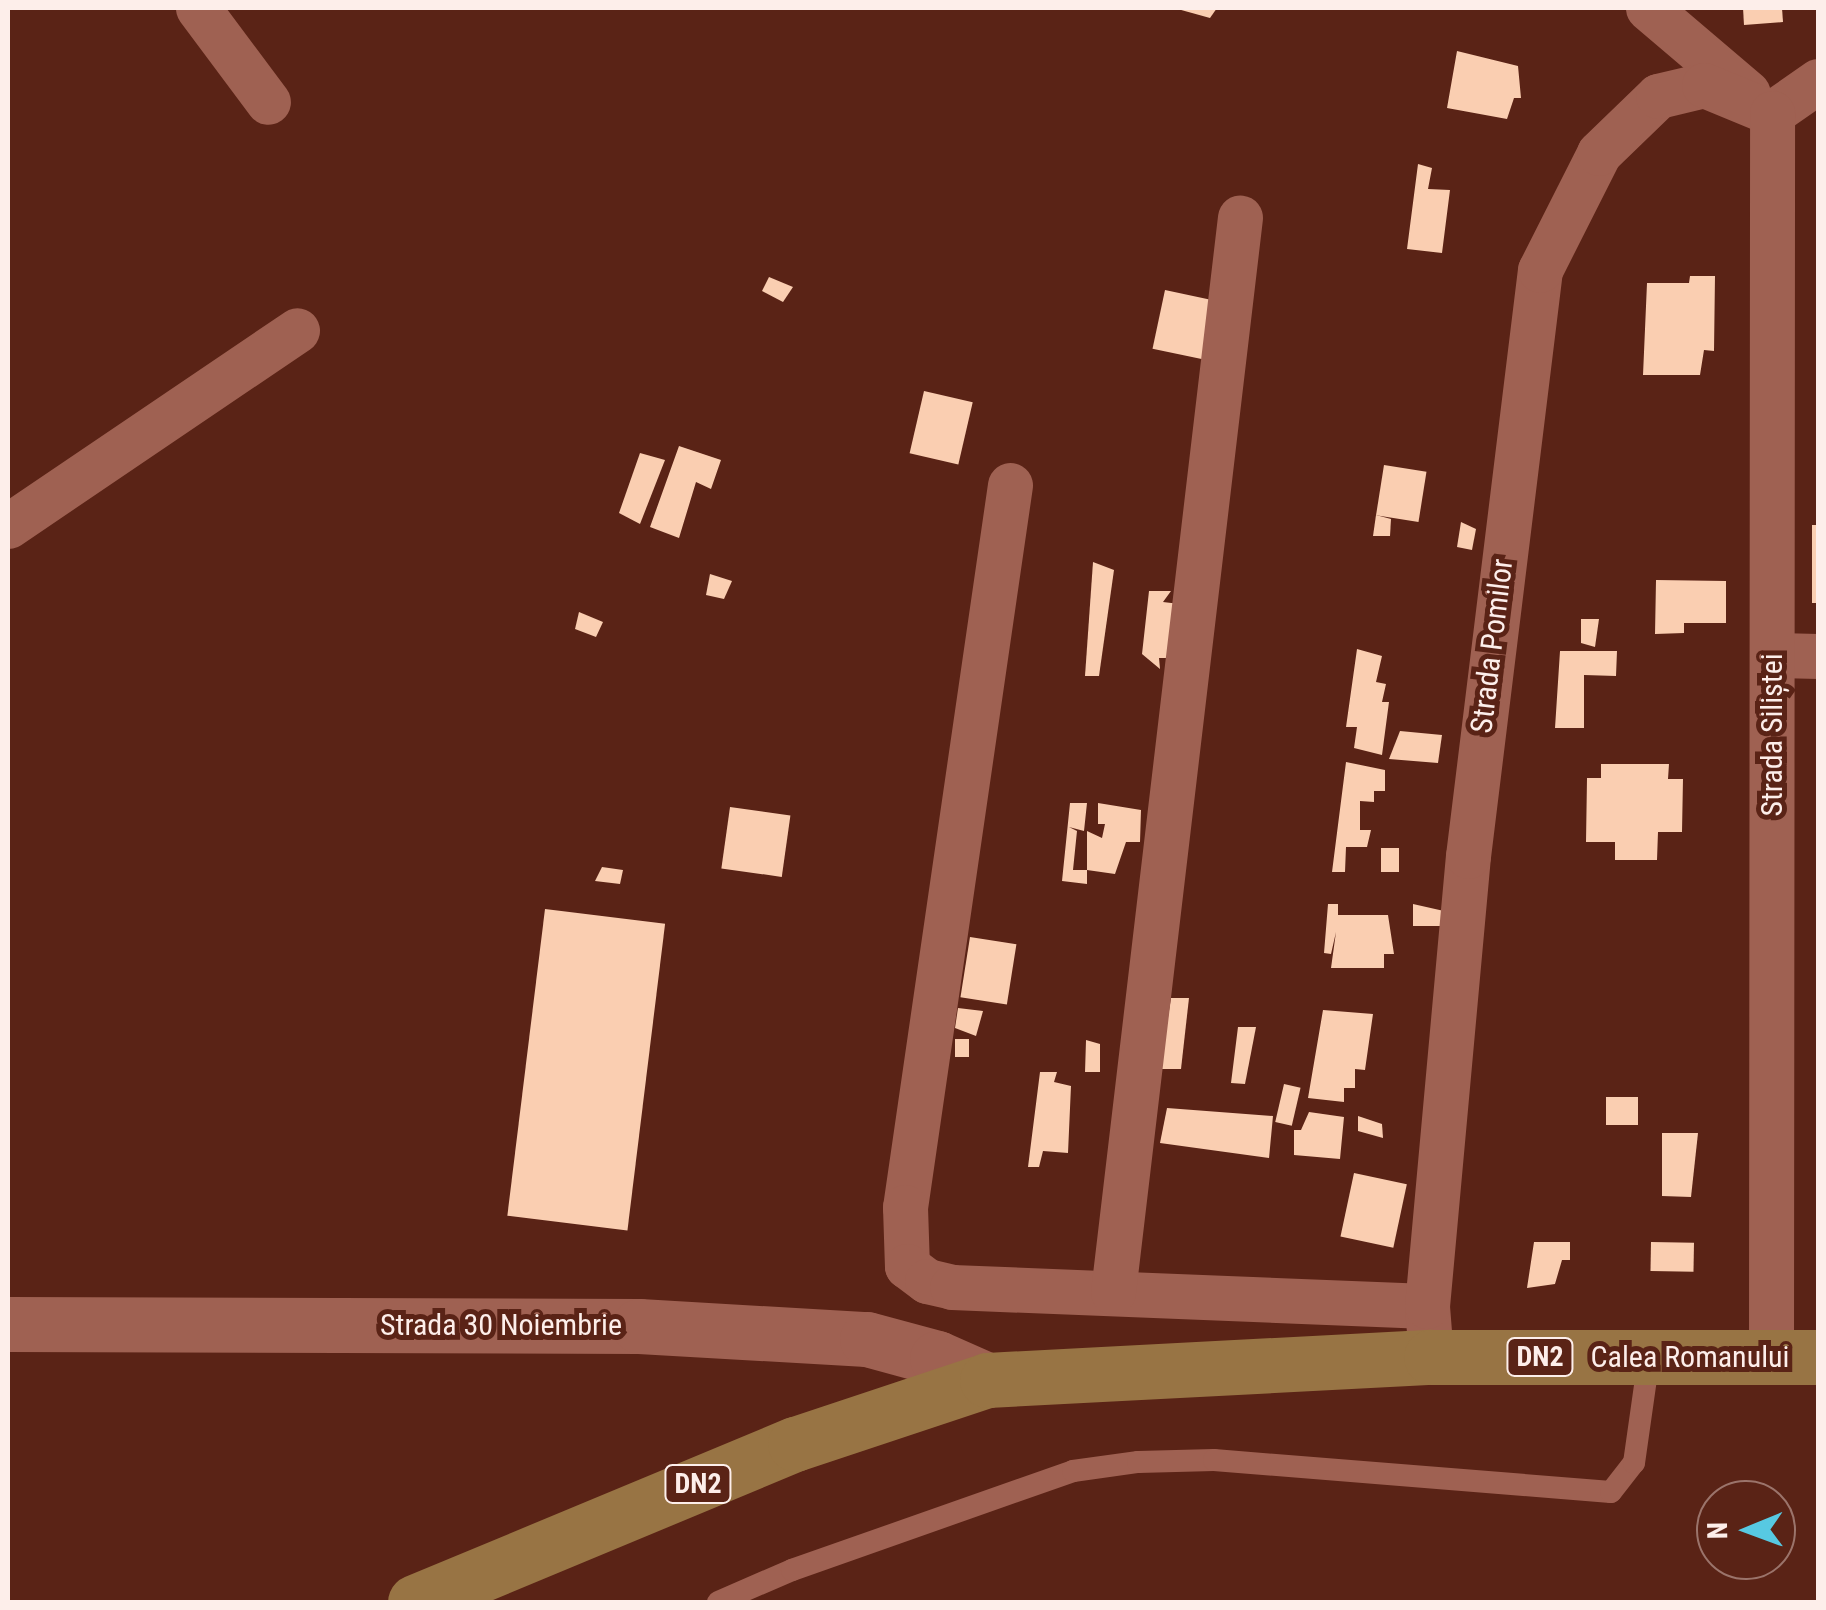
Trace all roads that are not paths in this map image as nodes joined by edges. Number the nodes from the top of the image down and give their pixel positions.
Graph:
1 (198, 8) edge
2 (1648, 8) edge
3 (1818, 80) edge
4 (268, 102) dead end
5 (1772, 114) junction
6 (1240, 217) dead end
7 (296, 330) dead end
8 (1010, 485) dead end
9 (8, 526) edge
10 (1772, 656) junction
11 (1818, 656) edge
12 (1114, 1292) junction
13 (8, 1324) edge
14 (1429, 1331) junction
15 (1649, 1357) junction
16 (1795, 1357) edge
17 (987, 1380) junction
18 (415, 1602) edge
19 (718, 1602) edge

1 - 4 street
2 - 5 street
3 - 5 street
5 - 10 street, Strada Siliștei
5 - 14 street, Strada Pomilor
6 - 12 street
7 - 9 street
8 - 12 street
10 - 11 street
10 - 16 street, Strada Siliștei
12 - 14 street
13 - 17 main road, Strada 30 Noiembrie
14 - 15 main road, Calea Romanului / DN2
14 - 17 main road, Calea Romanului / DN2
15 - 16 main road, Calea Romanului / DN2
15 - 19 lane
17 - 18 main road, DN2

